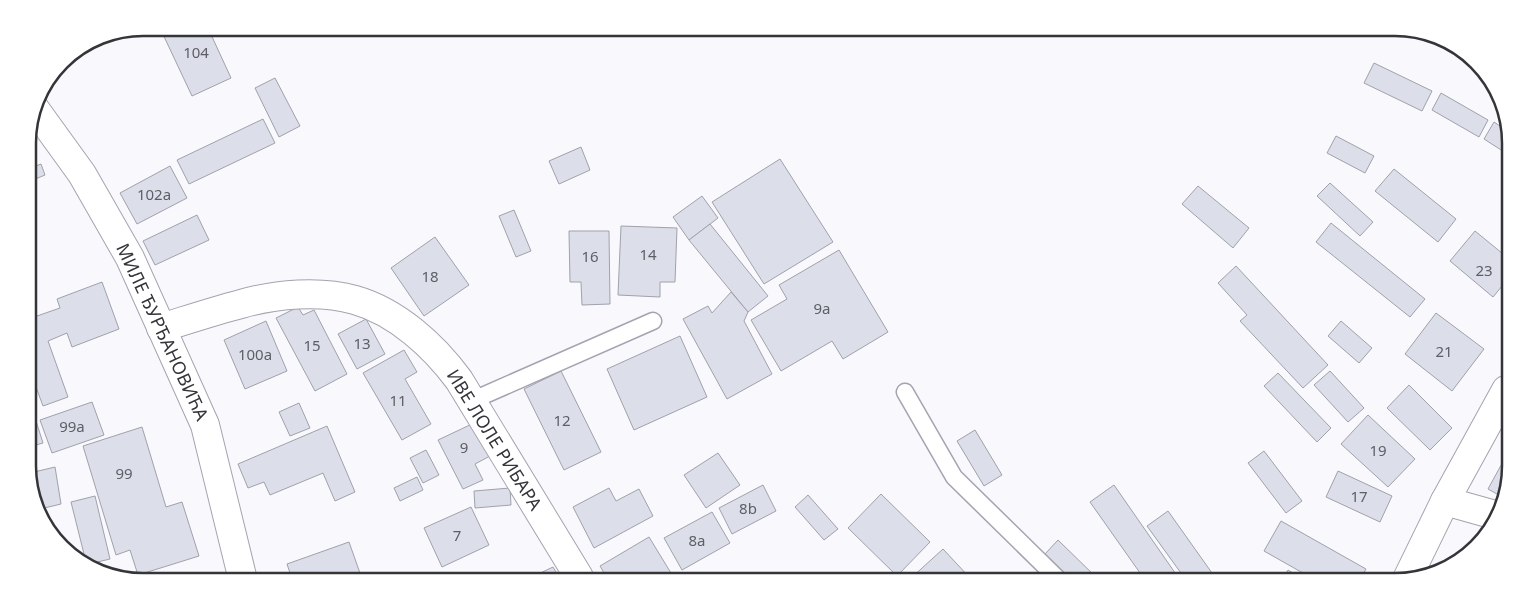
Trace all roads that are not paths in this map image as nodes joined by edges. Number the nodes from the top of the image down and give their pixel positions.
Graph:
1 (40, 116) edge
2 (653, 321) dead end
3 (161, 328) junction
4 (905, 392) dead end
5 (1502, 397) edge
6 (471, 401) junction
7 (1444, 500) junction
8 (1490, 514) edge
9 (1410, 572) edge
10 (241, 573) edge
11 (576, 573) edge
12 (1053, 573) edge

1 - 3 street, МИЛЕ ЂУРЂАНОВИЋА
2 - 6 lane
3 - 6 street, ИВЕ ЛОЛЕ РИБАРА
3 - 10 street, МИЛЕ ЂУРЂАНОВИЋА
4 - 12 lane
5 - 7 street
6 - 11 street, ИВЕ ЛОЛЕ РИБАРА
7 - 8 street
7 - 9 street

